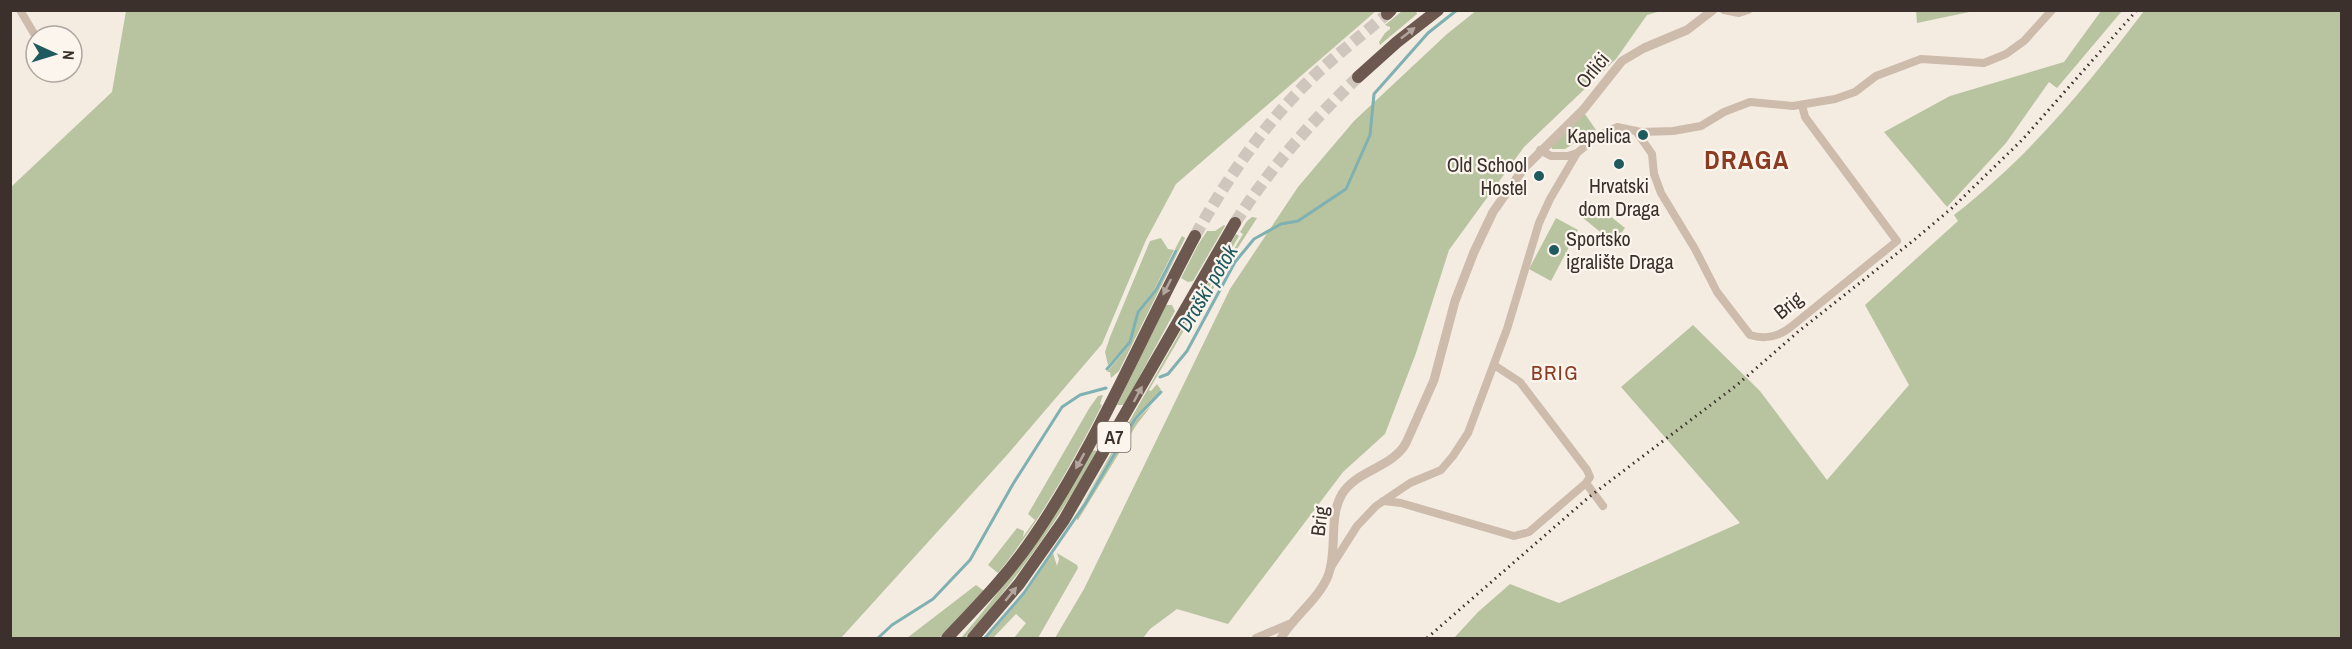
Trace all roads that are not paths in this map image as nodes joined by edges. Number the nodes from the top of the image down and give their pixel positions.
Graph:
1 (20, 10) edge
2 (1438, 10) edge
3 (1713, 10) edge
4 (1724, 10) edge
5 (1748, 10) edge
6 (2052, 10) edge
7 (28, 24) edge
8 (1358, 77) tunnel mouth
9 (1802, 105) junction
10 (1636, 131) junction
11 (1540, 150) junction
12 (1576, 153) junction
13 (1235, 223) tunnel mouth
14 (1195, 236) tunnel mouth
15 (1494, 365) junction
16 (1586, 483) junction
17 (1383, 501) junction
18 (1603, 506) dead end
19 (1331, 567) junction
20 (1290, 624) junction
21 (947, 639) edge
22 (973, 639) edge
23 (1256, 639) edge
24 (1281, 639) edge

1 - 7 street
8 -> 2 highway
3 - 11 street, Orlići
4 - 5 street
6 - 9 street, Brig
9 - 10 street, Brig
9 - 10 street, Brig
10 - 12 street, Brig
11 - 12 street
11 - 19 street, Brig
12 - 15 street, Brig
22 -> 13 highway, A7
14 -> 21 highway, A7
15 - 16 street
15 - 17 street, Brig
16 - 17 street
16 - 18 street
17 - 19 street, Brig
19 - 20 street, Brig
20 - 23 street, Brig
20 - 24 street, Brig

